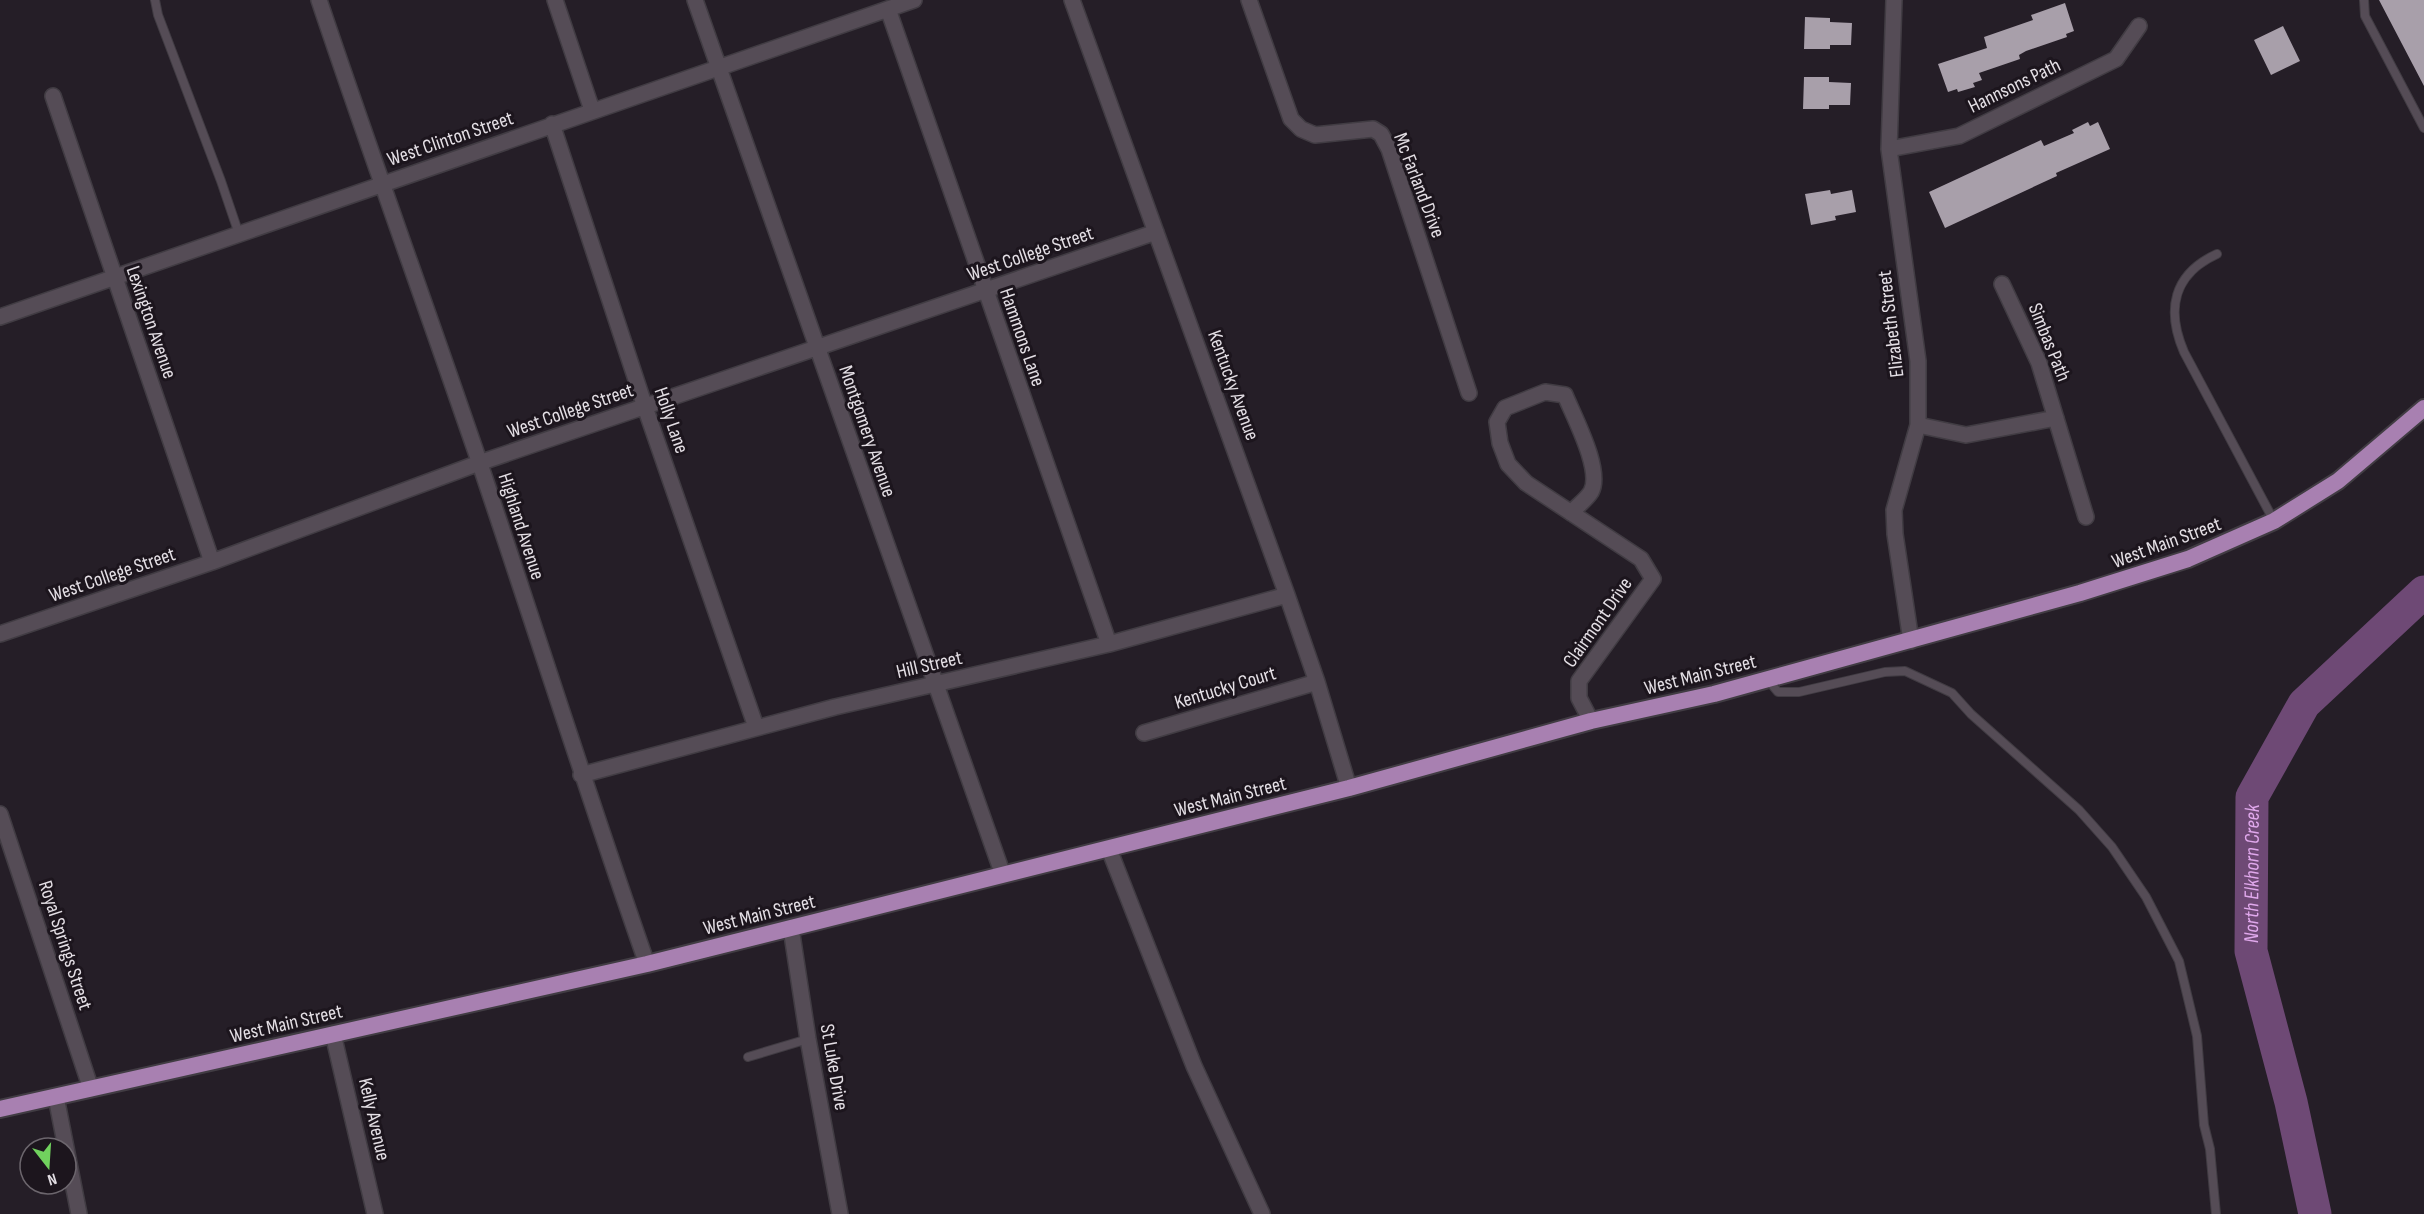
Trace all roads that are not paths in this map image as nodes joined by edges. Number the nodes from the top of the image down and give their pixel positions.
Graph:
1 (155, 0) edge
2 (319, 0) edge
3 (555, 0) edge
4 (695, 0) edge
5 (914, 0) edge
6 (1072, 0) edge
7 (1249, 0) edge
8 (1894, 0) edge
9 (2364, 0) edge
10 (888, 9) junction
11 (2139, 26) dead end
12 (718, 67) junction
13 (52, 96) dead end
14 (592, 110) junction
15 (552, 124) junction
16 (2424, 128) edge
17 (1889, 149) junction
18 (381, 184) junction
19 (1156, 232) junction
20 (238, 234) junction
21 (2217, 254) dead end
22 (114, 278) junction
23 (2002, 284) dead end
24 (985, 290) junction
25 (0, 318) edge
26 (816, 348) junction
27 (1469, 393) dead end
28 (645, 407) junction
29 (2424, 408) edge
30 (2056, 418) junction
31 (1918, 425) junction
32 (479, 463) junction
33 (1571, 513) junction
34 (2086, 517) dead end
35 (2274, 521) junction
36 (212, 562) junction
37 (1287, 595) junction
38 (0, 634) edge
39 (1911, 641) junction
40 (1109, 644) junction
41 (1768, 679) junction
42 (1317, 682) junction
43 (935, 685) junction
44 (1592, 721) junction
45 (756, 727) junction
46 (1144, 733) dead end
47 (581, 775) junction
48 (1349, 788) junction
49 (0, 814) edge
50 (1109, 849) junction
51 (1003, 875) junction
52 (791, 928) junction
53 (647, 964) junction
54 (333, 1034) junction
55 (808, 1039) junction
56 (748, 1057) dead end
57 (91, 1089) junction
58 (56, 1097) junction
59 (0, 1109) edge
60 (79, 1214) edge
61 (375, 1214) edge
62 (840, 1214) edge
63 (1262, 1214) edge
64 (2216, 1214) edge

1 - 20 lane
2 - 18 street, Highland Avenue
3 - 14 street
4 - 12 street, Montgomery Avenue
5 - 10 street, West Clinton Street
6 - 19 street, Kentucky Avenue
7 - 27 street, Mc Farland Drive
8 - 17 street, Elizabeth Street
9 - 16 lane
10 - 12 street, West Clinton Street
10 - 24 street, Hammons Lane
11 - 17 street, Hannsons Path
12 - 14 street, West Clinton Street
12 - 26 street, Montgomery Avenue
13 - 22 street, Lexington Avenue
14 - 15 street, West Clinton Street
15 - 18 street, West Clinton Street
15 - 28 street, Holly Lane
17 - 31 street, Elizabeth Street
18 - 20 street, West Clinton Street
18 - 32 street, Highland Avenue
19 - 24 street, West College Street
19 - 37 street, Kentucky Avenue
20 - 22 street, West Clinton Street
21 - 35 lane
22 - 25 street, West Clinton Street
22 - 36 street, Lexington Avenue
23 - 30 street, Simbas Path
24 - 26 street, West College Street
24 - 40 street, Hammons Lane
26 - 28 street, West College Street
26 - 43 street, Montgomery Avenue
28 - 32 street, West College Street
28 - 45 street, Holly Lane
29 - 35 main road, West Main Street
30 - 31 street
30 - 34 street, Simbas Path
31 - 39 street, Elizabeth Street
32 - 36 street, West College Street
32 - 47 street, Highland Avenue
33 - 33 street, Clairmont Drive
33 - 44 street, Clairmont Drive
35 - 39 main road, West Main Street
36 - 38 street, West College Street
37 - 40 street, Hill Street
37 - 42 street, Kentucky Avenue
39 - 41 main road, West Main Street
40 - 43 street, Hill Street
41 - 44 main road, West Main Street
41 - 64 lane
42 - 46 street, Kentucky Court
42 - 48 street, Kentucky Avenue
43 - 45 street, Hill Street
43 - 51 street, Montgomery Avenue
44 - 48 main road, West Main Street
45 - 47 street, Hill Street
47 - 53 street, Highland Avenue
48 - 50 main road, West Main Street
49 - 57 street, Royal Springs Street
50 - 51 main road, West Main Street
50 - 63 street
51 - 52 main road, West Main Street
52 - 53 main road, West Main Street
52 - 55 street, St Luke Drive
53 - 54 main road, West Main Street
54 - 57 main road, West Main Street
54 - 61 street, Kelly Avenue
55 - 56 lane
55 - 62 street, St Luke Drive
57 - 58 main road, West Main Street
58 - 59 main road, West Main Street
58 - 60 street

